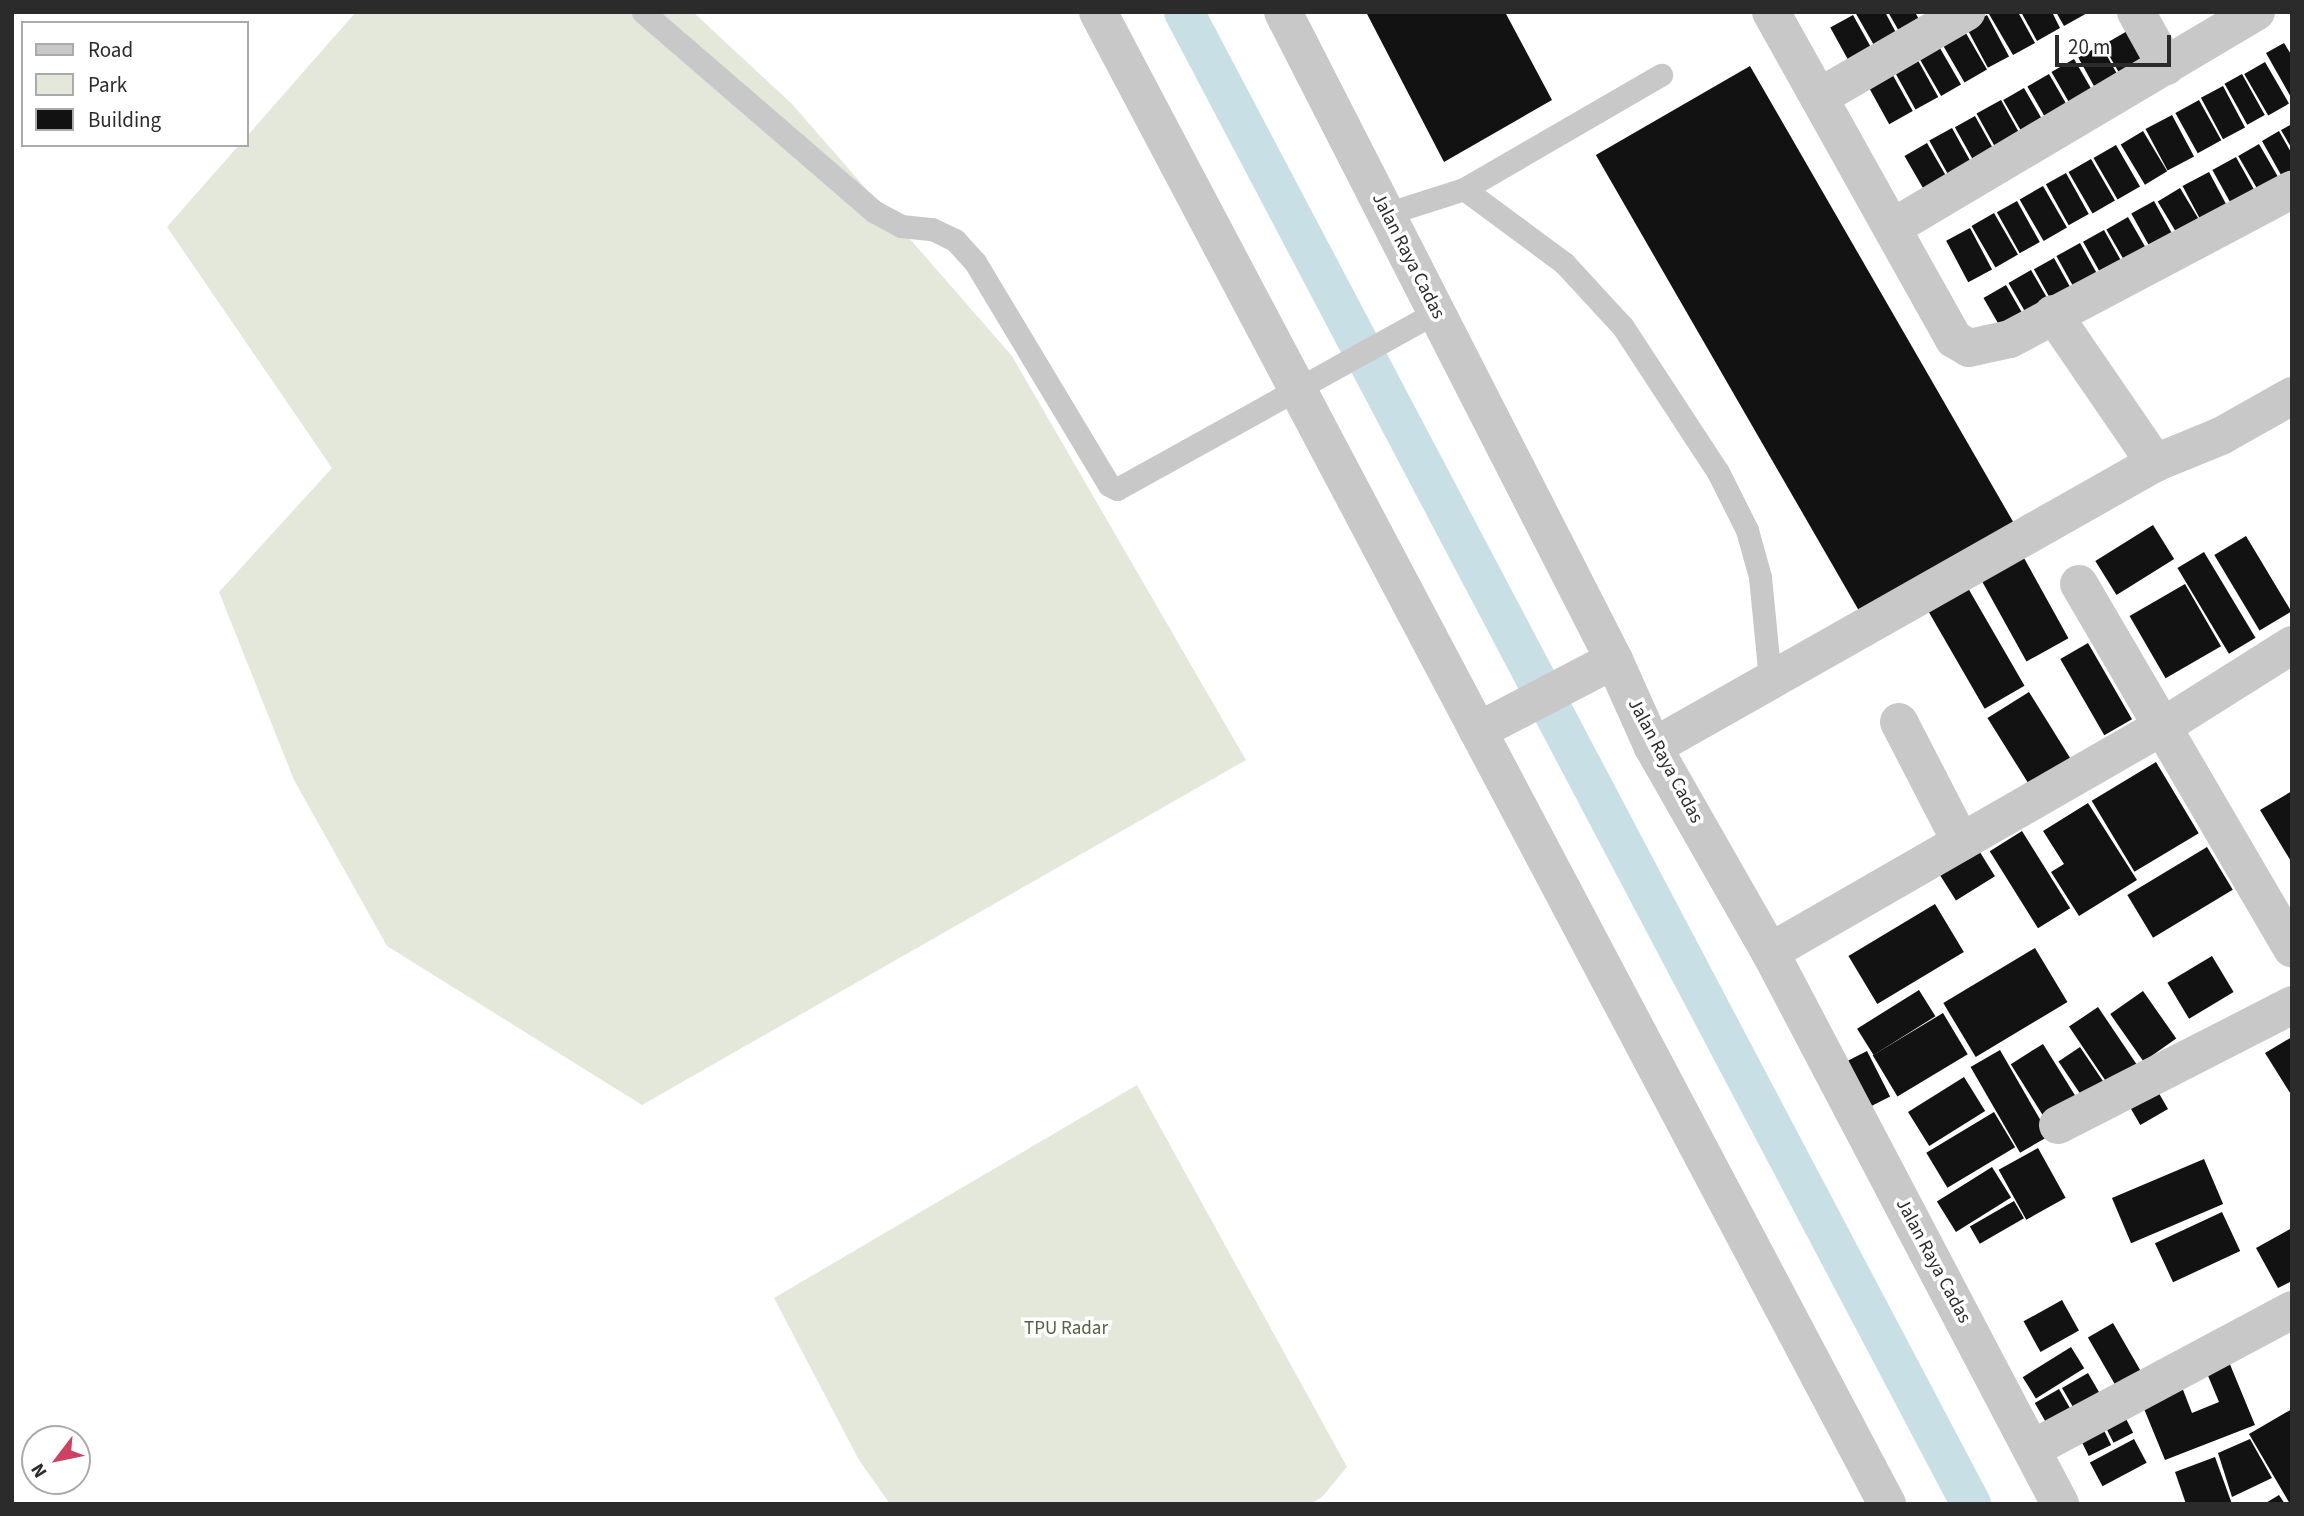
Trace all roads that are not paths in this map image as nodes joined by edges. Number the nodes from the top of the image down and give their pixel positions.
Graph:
1 (643, 12) edge
2 (1098, 12) edge
3 (1283, 12) edge
4 (1770, 12) edge
5 (1966, 12) edge
6 (2136, 12) edge
7 (2256, 12) edge
8 (2166, 66) junction
9 (1661, 75) dead end
10 (1821, 96) junction
11 (1464, 189) junction
12 (2292, 190) edge
13 (1386, 214) junction
14 (1895, 226) junction
15 (2053, 314) junction
16 (1426, 318) junction
17 (1308, 384) junction
18 (2292, 396) edge
19 (2155, 463) junction
20 (2080, 583) dead end
21 (2292, 645) edge
22 (1601, 666) junction
23 (1770, 679) junction
24 (1899, 722) dead end
25 (2162, 727) junction
26 (1483, 729) junction
27 (1653, 747) junction
28 (1961, 842) junction
29 (2292, 948) edge
30 (1770, 952) junction
31 (2292, 1005) edge
32 (2058, 1125) dead end
33 (2292, 1310) edge
34 (2032, 1449) junction
35 (1887, 1504) edge
36 (2060, 1504) edge

1 - 17 lane
2 - 17 street
3 - 13 street, Jalan Raya Cadas
4 - 10 street
5 - 10 street
6 - 8 street
7 - 8 street
8 - 14 street
9 - 11 lane
10 - 14 street
11 - 13 lane
11 - 23 lane
12 - 15 street
13 - 16 street, Jalan Raya Cadas
14 - 15 street
15 - 19 street
16 - 17 lane
16 - 22 street, Jalan Raya Cadas
17 - 26 street
18 - 19 street
19 - 23 street
20 - 25 street
21 - 25 street
22 - 26 street
22 - 27 street, Jalan Raya Cadas
23 - 27 street
24 - 28 street
25 - 28 street
25 - 29 street
26 - 35 street
27 - 30 street, Jalan Raya Cadas
28 - 30 street
30 - 34 street, Jalan Raya Cadas
31 - 32 street
33 - 34 street
34 - 36 street, Jalan Raya Cadas

